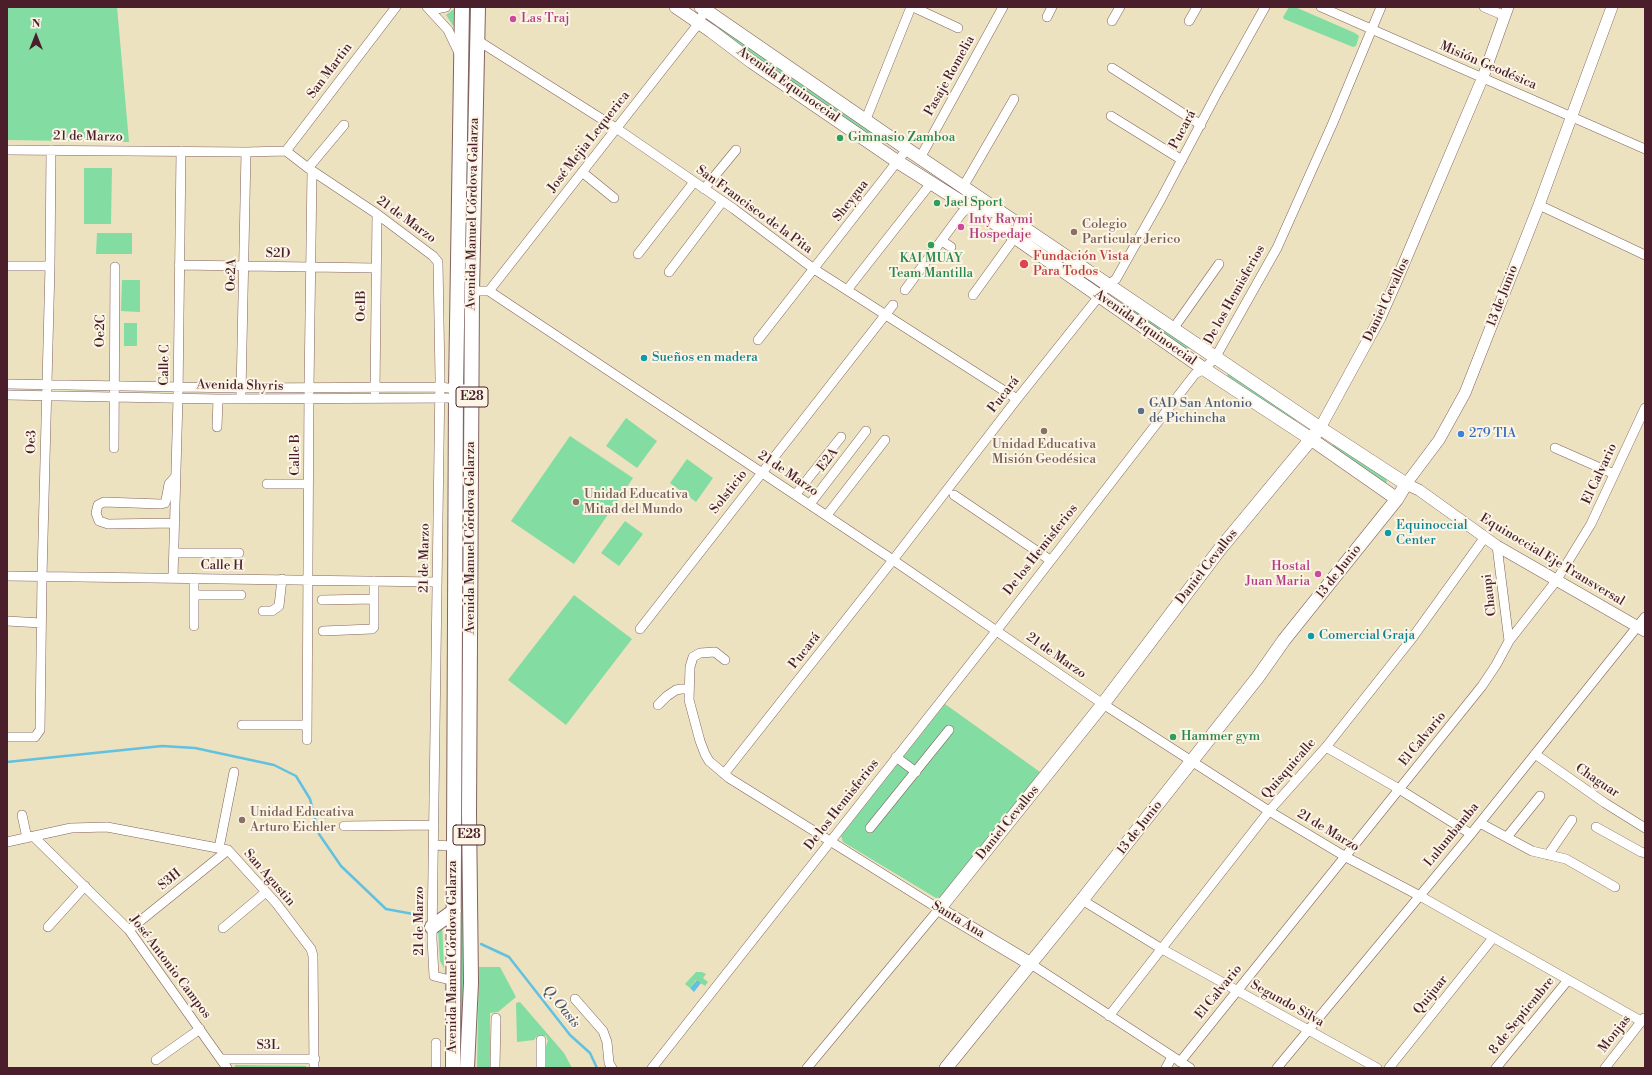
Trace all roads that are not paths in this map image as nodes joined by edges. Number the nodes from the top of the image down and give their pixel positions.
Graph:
1 (396, 7) edge
2 (446, 7) edge
3 (462, 7) edge
4 (478, 7) edge
5 (676, 7) edge
6 (912, 7) edge
7 (1003, 7) edge
8 (1052, 7) edge
9 (1120, 7) edge
10 (1197, 7) edge
11 (1265, 7) edge
12 (1321, 7) edge
13 (1381, 7) edge
14 (1484, 7) edge
15 (1612, 7) edge
16 (704, 8) edge
17 (429, 9) edge
18 (1506, 11) edge
19 (1047, 17) dead end
20 (1189, 20) dead end
21 (1112, 21) dead end
22 (698, 22) junction
23 (958, 28) dead end
24 (1372, 30) junction
25 (478, 40) junction
26 (461, 55) junction
27 (1112, 68) dead end
28 (1483, 77) junction
29 (1014, 99) dead end
30 (1111, 116) dead end
31 (1570, 116) junction
32 (866, 119) junction
33 (344, 125) dead end
34 (1201, 125) junction
35 (616, 128) junction
36 (907, 149) junction
37 (1645, 149) edge
38 (7, 150) edge
39 (51, 150) junction
40 (736, 150) dead end
41 (181, 151) junction
42 (286, 151) junction
43 (246, 152) junction
44 (920, 158) junction
45 (1182, 160) junction
46 (898, 162) junction
47 (310, 170) junction
48 (582, 172) junction
49 (694, 182) junction
50 (931, 183) junction
51 (963, 186) junction
52 (704, 189) junction
53 (614, 198) dead end
54 (722, 202) junction
55 (1539, 205) junction
56 (968, 207) junction
57 (377, 214) junction
58 (1015, 238) junction
59 (942, 240) junction
60 (951, 247) dead end
61 (638, 254) dead end
62 (1645, 255) edge
63 (1219, 264) dead end
64 (180, 265) junction
65 (7, 266) edge
66 (50, 266) junction
67 (245, 266) junction
68 (115, 267) dead end
69 (311, 267) junction
70 (376, 268) junction
71 (814, 270) junction
72 (669, 272) dead end
73 (1108, 285) junction
74 (847, 290) junction
75 (904, 290) dead end
76 (472, 291) junction
77 (489, 291) junction
78 (973, 295) dead end
79 (1099, 297) junction
80 (893, 305) dead end
81 (886, 315) junction
82 (1173, 329) junction
83 (758, 340) dead end
84 (1215, 358) junction
85 (1204, 369) junction
86 (7, 384) edge
87 (47, 384) junction
88 (113, 386) junction
89 (178, 386) junction
90 (375, 387) junction
91 (440, 387) junction
92 (241, 388) junction
93 (309, 388) junction
94 (456, 393) junction
95 (7, 394) edge
96 (472, 394) junction
97 (46, 396) junction
98 (113, 396) junction
99 (178, 398) junction
100 (218, 399) junction
101 (241, 399) junction
102 (375, 399) junction
103 (439, 399) junction
104 (1017, 399) junction
105 (309, 400) junction
106 (1645, 408) edge
107 (217, 427) dead end
108 (1320, 428) junction
109 (866, 431) dead end
110 (841, 438) dead end
111 (1311, 439) junction
112 (885, 440) dead end
113 (114, 448) dead end
114 (1555, 448) dead end
115 (762, 472) junction
116 (1614, 474) junction
117 (176, 476) junction
118 (267, 484) dead end
119 (308, 484) junction
120 (1406, 484) junction
121 (796, 494) junction
122 (954, 495) dead end
123 (1397, 499) junction
124 (810, 504) junction
125 (827, 515) junction
126 (175, 523) junction
127 (1485, 537) junction
128 (1497, 546) junction
129 (174, 553) junction
130 (240, 553) dead end
131 (893, 560) junction
132 (1050, 560) junction
133 (7, 576) edge
134 (42, 577) junction
135 (173, 578) junction
136 (194, 578) junction
137 (282, 579) junction
138 (308, 580) junction
139 (374, 581) junction
140 (1556, 581) junction
141 (437, 582) junction
142 (194, 595) junction
143 (241, 595) dead end
144 (374, 599) junction
145 (322, 600) dead end
146 (455, 602) junction
147 (471, 602) junction
148 (263, 611) dead end
149 (1645, 617) edge
150 (7, 621) edge
151 (41, 623) junction
152 (194, 626) dead end
153 (640, 629) dead end
154 (1641, 629) edge
155 (997, 630) junction
156 (323, 631) dead end
157 (1509, 641) junction
158 (725, 660) dead end
159 (689, 689) junction
160 (445, 699) junction
161 (1103, 704) junction
162 (658, 706) dead end
163 (242, 725) dead end
164 (307, 725) junction
165 (949, 730) dead end
166 (7, 737) edge
167 (307, 740) dead end
168 (1326, 747) junction
169 (1535, 754) junction
170 (896, 758) junction
171 (1191, 762) junction
172 (234, 772) dead end
173 (916, 772) junction
174 (724, 774) junction
175 (1399, 789) junction
176 (1540, 796) dead end
177 (1269, 811) junction
178 (22, 815) dead end
179 (1572, 820) dead end
180 (1480, 823) junction
181 (434, 825) junction
182 (344, 826) dead end
183 (1596, 827) dead end
184 (870, 828) dead end
185 (1645, 828) edge
186 (1471, 834) junction
187 (31, 837) junction
188 (1507, 837) junction
189 (830, 840) junction
190 (7, 842) edge
191 (434, 845) junction
192 (452, 846) junction
193 (223, 849) junction
194 (1645, 853) edge
195 (1548, 855) junction
196 (1346, 857) junction
197 (85, 886) junction
198 (1615, 887) dead end
199 (266, 892) junction
200 (1420, 896) junction
201 (1082, 900) junction
202 (939, 909) junction
203 (454, 911) junction
204 (48, 927) dead end
205 (432, 927) junction
206 (223, 928) dead end
207 (129, 930) junction
208 (1493, 938) junction
209 (1162, 948) junction
210 (1031, 964) junction
211 (1568, 980) junction
212 (454, 981) junction
213 (1236, 991) junction
214 (575, 999) dead end
215 (1110, 1016) junction
216 (496, 1018) dead end
217 (1643, 1019) edge
218 (200, 1029) junction
219 (1308, 1030) junction
220 (541, 1040) dead end
221 (436, 1043) dead end
222 (221, 1059) junction
223 (1176, 1059) junction
224 (156, 1060) dead end
225 (314, 1064) edge
226 (227, 1068) edge
227 (436, 1068) edge
228 (452, 1068) edge
229 (466, 1068) edge
230 (495, 1068) edge
231 (541, 1068) edge
232 (612, 1068) edge
233 (652, 1068) edge
234 (807, 1068) edge
235 (946, 1068) edge
236 (1166, 1068) edge
237 (1190, 1068) edge
238 (1277, 1068) edge
239 (1377, 1068) edge
240 (1389, 1068) edge
241 (1496, 1068) edge
242 (1605, 1068) edge

1 - 42 street, San Martin
2 - 17 street
3 - 26 main road, Avenida Manuel Córdova Galarza / E28
4 - 25 main road, Avenida Manuel Córdova Galarza / E28
5 - 22 main road, Avenida Equinoccial
6 - 23 street
6 - 32 street
7 - 44 street, Pasaje Romelia
8 - 19 street
9 - 21 street
10 - 20 street
11 - 34 street, Pucará
12 - 24 street, Misión Geodésica
13 - 24 street, De los Hemisferios
14 - 18 street
15 - 31 street, 13 de Junio
16 - 22 street, José Mejia Lequerica
16 - 32 main road, Avenida Equinoccial
17 - 26 street
18 - 28 street, Daniel Cevallos
22 - 35 street, José Mejia Lequerica
22 - 46 main road, Avenida Equinoccial
24 - 28 street, Misión Geodésica
24 - 84 street, De los Hemisferios
25 - 35 street, San Francisco de la Pita
25 - 76 main road, Avenida Manuel Córdova Galarza / E28
26 - 94 main road, Avenida Manuel Córdova Galarza / E28
27 - 34 street
28 - 31 street, Misión Geodésica
28 - 108 street, Daniel Cevallos
29 - 51 street
30 - 45 street
31 - 37 street, Misión Geodésica
31 - 55 street, 13 de Junio
32 - 36 main road, Avenida Equinoccial
33 - 47 street
34 - 45 street, Pucará
35 - 48 street, José Mejia Lequerica
35 - 49 street, San Francisco de la Pita
36 - 44 main road, Avenida Equinoccial
36 - 46 street, Sheygua
38 - 39 street, 21 de Marzo
39 - 41 street, 21 de Marzo
39 - 66 street, Oe3
40 - 52 street
41 - 43 street, 21 de Marzo
41 - 64 street, Calle C
42 - 43 street, 21 de Marzo
42 - 47 street, 21 de Marzo
43 - 67 street, Oe2A
44 - 51 main road, Avenida Equinoccial
45 - 73 street, Pucará
46 - 50 main road, Avenida Equinoccial
46 - 71 street, Sheygua
47 - 57 street, 21 de Marzo
47 - 69 street, Calle B
48 - 53 street
48 - 77 street, José Mejia Lequerica
49 - 52 street, San Francisco de la Pita
49 - 61 street
50 - 56 main road, Avenida Equinoccial
50 - 74 street
51 - 73 main road, Avenida Equinoccial
52 - 54 street, San Francisco de la Pita
54 - 71 street, San Francisco de la Pita
54 - 72 street
55 - 62 street
55 - 120 street, 13 de Junio
56 - 58 main road, Avenida Equinoccial
56 - 59 street
57 - 70 street, Oe1B
57 - 91 street, 21 de Marzo
58 - 78 street
58 - 79 main road, Avenida Equinoccial
59 - 60 street
59 - 75 street
63 - 82 street
64 - 67 street, S2D
64 - 89 street, Calle C
65 - 66 street
66 - 87 street, Oe3
67 - 69 street, S2D
67 - 92 street, Oe2A
68 - 88 street, Oe2C
69 - 70 street, S2D
69 - 93 street, Calle B
70 - 90 street, Oe1B
71 - 74 street, San Francisco de la Pita
71 - 83 street, Sheygua
73 - 79 street, Pucará
73 - 82 main road, Avenida Equinoccial
74 - 81 street, San Francisco de la Pita
76 - 77 street
76 - 96 main road, Avenida Manuel Córdova Galarza / E28
77 - 115 street, 21 de Marzo
79 - 85 main road, Avenida Equinoccial
79 - 104 street, Pucará
80 - 81 street, Solsticio
81 - 104 street, San Francisco de la Pita
81 - 115 street, Solsticio
82 - 84 main road, Avenida Equinoccial
84 - 85 street, De los Hemisferios
84 - 108 main road, Avenida Equinoccial
85 - 111 main road, Avenida Equinoccial
85 - 132 street, De los Hemisferios
86 - 87 street, Avenida Shyris
87 - 88 street, Avenida Shyris
87 - 97 street, Oe3
88 - 89 street, Avenida Shyris
88 - 98 street, Oe2C
89 - 92 street, Avenida Shyris
89 - 99 street, Calle C
90 - 91 street, Avenida Shyris
90 - 93 street, Avenida Shyris
90 - 102 street, Oe1B
91 - 94 street, Avenida Shyris
91 - 103 street, 21 de Marzo
92 - 93 street, Avenida Shyris
92 - 101 street, Oe2A
93 - 105 street, Calle B
94 - 96 street, Avenida Shyris
94 - 103 street, Avenida Shyris
94 - 146 main road, Avenida Manuel Córdova Galarza / E28
95 - 97 street, Avenida Shyris
96 - 147 main road, Avenida Manuel Córdova Galarza / E28
97 - 98 street, Avenida Shyris
97 - 134 street, Oe3
98 - 99 street, Avenida Shyris
98 - 113 street, Oe2C
99 - 100 street, Avenida Shyris
99 - 117 street, Calle C
100 - 101 street, Avenida Shyris
100 - 107 street
101 - 105 street, Avenida Shyris
102 - 103 street, Avenida Shyris
102 - 105 street, Avenida Shyris
103 - 141 street, 21 de Marzo
104 - 131 street, Pucará
105 - 119 street, Calle B
106 - 116 street, El Calvario
108 - 111 main road, Daniel Cevallos
108 - 120 main road, Avenida Equinoccial
109 - 124 street, E2A
110 - 121 street
111 - 123 main road, Avenida Equinoccial
111 - 161 main road, Daniel Cevallos
112 - 125 street
114 - 116 street
115 - 121 street, 21 de Marzo
115 - 153 street, Solsticio
116 - 140 street, El Calvario
117 - 126 street, Calle C
117 - 126 street
118 - 119 street
119 - 138 street, Calle B
120 - 123 main road, 13 de Junio
120 - 127 street, Equinoccial Eje Transversal
121 - 124 street, 21 de Marzo
122 - 132 street
123 - 171 main road, 13 de Junio
124 - 125 street, 21 de Marzo
125 - 131 street, 21 de Marzo
126 - 129 street, Calle C
127 - 128 street, Equinoccial Eje Transversal
127 - 168 street, Quisquicalle
128 - 140 street, Equinoccial Eje Transversal
128 - 157 street, Chaupi
129 - 130 street
129 - 135 street, Calle C
131 - 155 street, 21 de Marzo
131 - 174 street, Pucará
132 - 155 street, De los Hemisferios
133 - 134 street, Calle H
134 - 135 street, Calle H
134 - 151 street, Oe3
135 - 136 street, Calle H
136 - 137 street, Calle H
136 - 142 street
137 - 138 street, Calle H
137 - 148 street
138 - 139 street, Calle H
138 - 164 street, Calle B
139 - 141 street, Calle H
139 - 144 street
140 - 154 street, Equinoccial Eje Transversal
140 - 157 street, El Calvario
141 - 160 street, 21 de Marzo
142 - 143 street
142 - 152 street
144 - 145 street
144 - 156 street
146 - 147 main road
146 - 160 main road, Avenida Manuel Córdova Galarza / E28
147 - 229 main road, Avenida Manuel Córdova Galarza / E28
149 - 154 street, Lulumbamba
150 - 151 street
151 - 166 street, Oe3
154 - 169 street, Lulumbamba
155 - 161 street, 21 de Marzo
155 - 170 street, De los Hemisferios
157 - 175 street, El Calvario
158 - 159 street, Santa Ana
159 - 162 street
159 - 174 street, Santa Ana
160 - 181 street, 21 de Marzo
160 - 192 main road, Avenida Manuel Córdova Galarza / E28
161 - 171 street, 21 de Marzo
161 - 202 main road, Daniel Cevallos
163 - 164 street
164 - 167 street, Calle B
165 - 173 street
168 - 175 street
168 - 177 street, Quisquicalle
169 - 180 street, Lulumbamba
169 - 185 street, Chaguar
170 - 173 street
170 - 189 street, De los Hemisferios
171 - 177 street, 21 de Marzo
171 - 201 main road, 13 de Junio
172 - 193 street
173 - 184 street
174 - 189 street, Santa Ana
175 - 186 street
175 - 196 street, El Calvario
176 - 188 street
177 - 196 street, 21 de Marzo
177 - 209 street, Quisquicalle
178 - 187 street
179 - 195 street
180 - 186 street, Lulumbamba
180 - 188 street
181 - 182 street
181 - 191 street, 21 de Marzo
183 - 194 street
186 - 200 street, Lulumbamba
187 - 190 street
187 - 193 street
187 - 197 street, José Antonio Campos
188 - 195 street
189 - 202 street, Santa Ana
189 - 233 street, De los Hemisferios
191 - 192 street
191 - 205 street, 21 de Marzo
192 - 203 main road, Avenida Manuel Córdova Galarza / E28
193 - 199 street, San Agustin
193 - 207 street, S3H
195 - 198 street
196 - 200 street, 21 de Marzo
196 - 213 street, El Calvario
197 - 204 street
197 - 207 street, José Antonio Campos
199 - 206 street
199 - 225 street, San Agustin
200 - 208 street, 21 de Marzo
200 - 219 street, Lulumbamba
201 - 209 street, Segundo Silva
201 - 210 main road, 13 de Junio
202 - 210 main road, Santa Ana
202 - 234 street, Daniel Cevallos
203 - 205 main road
203 - 212 main road, Avenida Manuel Córdova Galarza / E28
205 - 212 street, 21 de Marzo
207 - 218 street, José Antonio Campos
208 - 211 street, 21 de Marzo
208 - 240 street, Quijuar
209 - 213 street, Segundo Silva
209 - 215 street, Quisquicalle
210 - 215 street, Santa Ana
210 - 235 main road, 13 de Junio
211 - 217 street, 21 de Marzo
211 - 241 street, 8 de Septiembre
212 - 228 main road, Avenida Manuel Córdova Galarza / E28
213 - 219 street, Segundo Silva
213 - 223 street, El Calvario
214 - 232 street
215 - 223 street, Santa Ana
216 - 230 street
217 - 242 street, Monjas
218 - 222 street, José Antonio Campos
218 - 224 street
219 - 238 street, Lulumbamba
219 - 239 street, Segundo Silva
220 - 231 street
221 - 227 street
222 - 225 street, S3L
222 - 226 street, José Antonio Campos
223 - 236 street, El Calvario
223 - 237 street, Santa Ana

